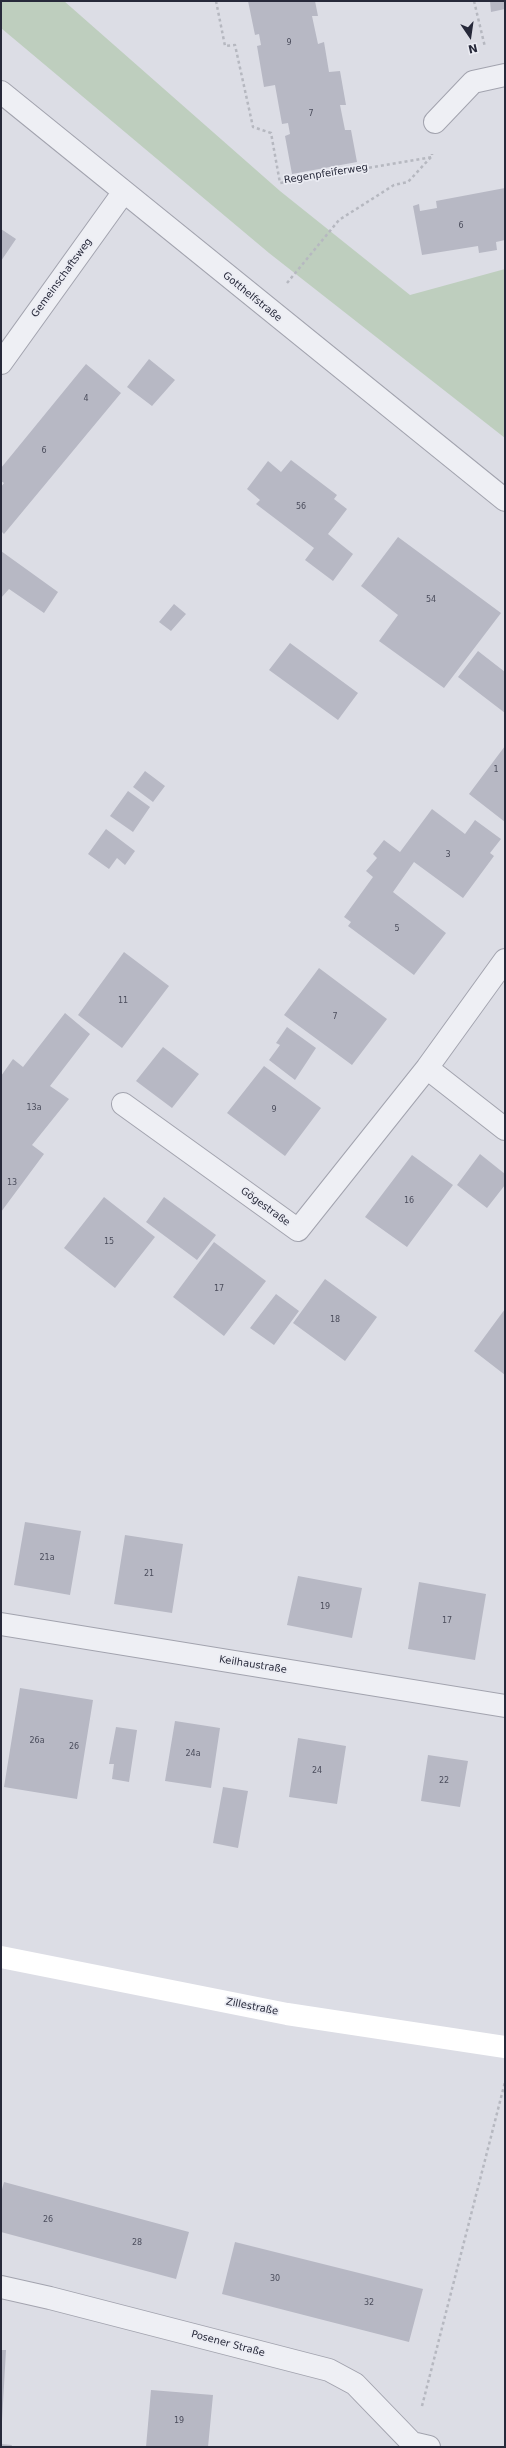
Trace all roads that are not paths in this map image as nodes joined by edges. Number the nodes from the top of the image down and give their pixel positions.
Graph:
1 (505, 75) edge
2 (1, 92) edge
3 (435, 122) road end
4 (123, 193) junction
5 (1, 363) edge
6 (505, 500) edge
7 (505, 960) edge
8 (427, 1068) junction
9 (123, 1104) dead end
10 (505, 1129) edge
11 (1, 1624) edge
12 (505, 1706) edge
13 (1, 1957) edge
14 (505, 2047) edge
15 (1, 2287) edge
16 (418, 2446) edge

1 - 3 street
2 - 4 street, Gotthelfstraße
4 - 5 street, Gemeinschaftsweg
4 - 6 street, Gotthelfstraße
7 - 8 street, Gögestraße
8 - 9 street, Gögestraße
8 - 10 street
11 - 12 street, Keilhaustraße
13 - 14 main road, Zillestraße
15 - 16 street, Posener Straße

